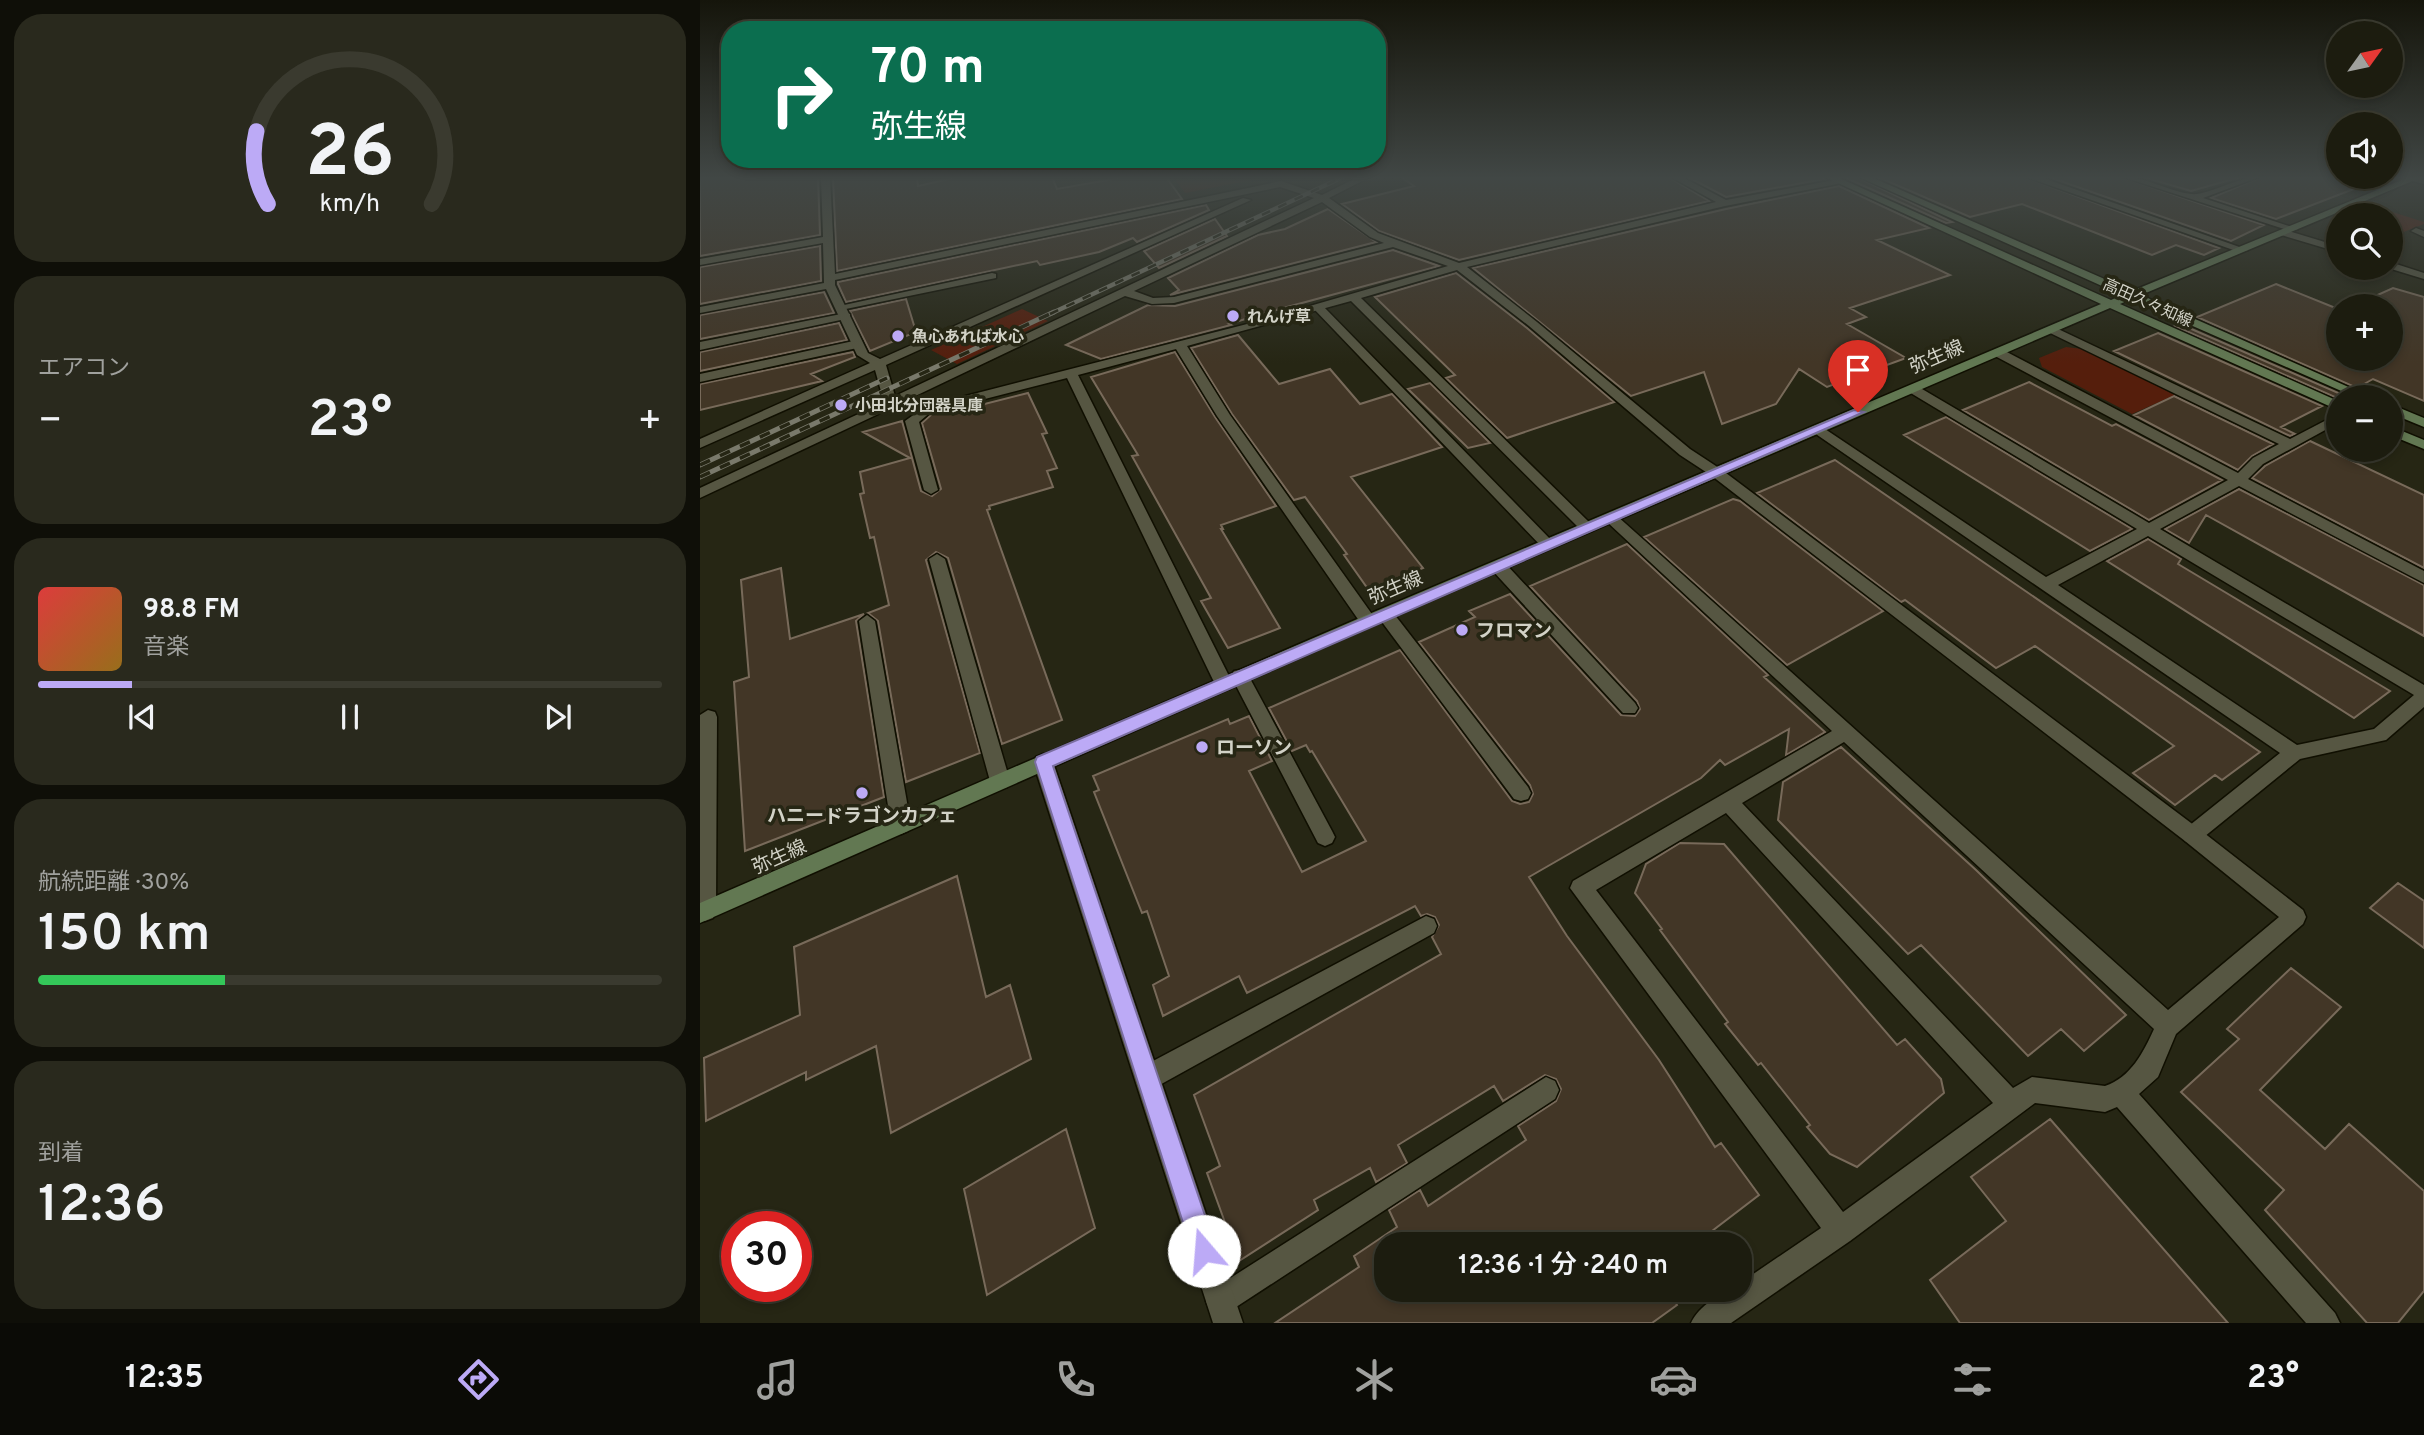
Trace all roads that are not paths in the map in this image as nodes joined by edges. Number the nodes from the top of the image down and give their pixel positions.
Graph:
1 (828, 239) joint
2 (1024, 239) edge
3 (1159, 239) edge
4 (1237, 239) edge
5 (1382, 239) edge
6 (1574, 239) edge
7 (1965, 239) edge
8 (2004, 239) edge
9 (2211, 239) edge
10 (2271, 239) edge
11 (1393, 244) junction
12 (2244, 250) junction
13 (700, 262) edge
14 (1459, 266) junction
15 (2403, 269) edge
16 (992, 276) dead end
17 (2424, 276) edge
18 (830, 281) junction
19 (1125, 292) junction
20 (2133, 295) junction
21 (1354, 297) junction
22 (2109, 304) junction
23 (1318, 307) junction
24 (700, 310) edge
25 (844, 312) junction
26 (2052, 330) junction
27 (858, 344) junction
28 (1180, 345) junction
29 (700, 346) edge
30 (1999, 353) junction
31 (879, 363) junction
32 (1071, 374) junction
33 (700, 378) edge
34 (2338, 385) edge
35 (1913, 389) junction
36 (2326, 401) edge
37 (891, 404) junction
38 (933, 405) junction
39 (2403, 414) edge
40 (2424, 423) edge
41 (2326, 424) edge
42 (1817, 430) junction
43 (2403, 435) edge
44 (700, 444) edge
45 (2290, 444) junction
46 (2424, 445) edge
47 (1717, 472) junction
48 (2238, 481) junction
49 (931, 490) dead end
50 (700, 494) edge
51 (1611, 518) junction
52 (1587, 528) junction
53 (2148, 528) junction
54 (1548, 545) junction
55 (937, 559) dead end
56 (1498, 566) junction
57 (2424, 578) edge
58 (2045, 585) junction
59 (1377, 618) junction
60 (867, 621) dead end
61 (1232, 680) junction
62 (2424, 695) edge
63 (1629, 708) dead end
64 (708, 717) dead end
65 (1846, 732) junction
66 (2294, 753) junction
67 (1044, 762) junction
68 (1000, 781) junction
69 (1521, 793) dead end
70 (1728, 802) junction
71 (901, 825) junction
72 (2192, 835) junction
73 (1325, 838) dead end
74 (703, 912) edge
75 (1426, 926) dead end
76 (2168, 1026) junction
77 (1147, 1078) junction
78 (1546, 1090) dead end
79 (2121, 1093) junction
80 (2012, 1105) junction
81 (1839, 1231) junction
82 (1224, 1312) edge
83 (1706, 1323) edge
84 (2325, 1323) edge

1 - 13 street
1 - 18 street
2 - 18 street
3 - 31 street
4 - 19 street
5 - 11 street
6 - 14 street
7 - 22 street, 高田久々知線
8 - 20 street, 高田久々知線
9 - 12 street
10 - 12 street, 弥生線
11 - 14 street
11 - 19 street
12 - 20 street, 弥生線
14 - 21 street
14 - 47 street
15 - 17 street
16 - 25 street
18 - 24 street
18 - 25 street
19 - 37 street
20 - 22 street, 弥生線
20 - 34 street, 高田久々知線
21 - 23 street
21 - 52 street
22 - 26 street, 弥生線
22 - 36 street, 高田久々知線
23 - 28 street
23 - 54 street
25 - 27 street
25 - 29 street
26 - 30 street, 弥生線
26 - 45 street
27 - 31 street
27 - 33 street
28 - 32 street
28 - 59 street
30 - 35 street, 弥生線
30 - 48 street
31 - 37 street
31 - 44 street
32 - 38 street
32 - 61 street
35 - 42 street, 弥生線
35 - 53 street
37 - 38 street
37 - 50 street
38 - 49 street
39 - 40 street
41 - 45 street
42 - 47 street, 弥生線
42 - 58 street
43 - 46 street
45 - 48 street
47 - 51 street, 弥生線
47 - 72 street
48 - 53 street
48 - 57 street
51 - 52 street, 弥生線
51 - 65 street
52 - 54 street, 弥生線
53 - 58 street
53 - 62 street
54 - 56 street, 弥生線
55 - 68 street
56 - 59 street, 弥生線
56 - 63 street
58 - 66 street
59 - 61 street, 弥生線
59 - 69 street
60 - 71 street
61 - 67 street, 弥生線
61 - 73 street
62 - 66 street
64 - 74 street
65 - 70 street
65 - 76 street
66 - 72 street
67 - 68 street, 弥生線
67 - 77 street
68 - 71 street, 弥生線
70 - 80 street
70 - 81 street
71 - 74 street, 弥生線
72 - 76 street
75 - 77 street
76 - 79 street
77 - 82 street
78 - 82 street
79 - 80 street
79 - 84 street
80 - 81 street
81 - 83 street

